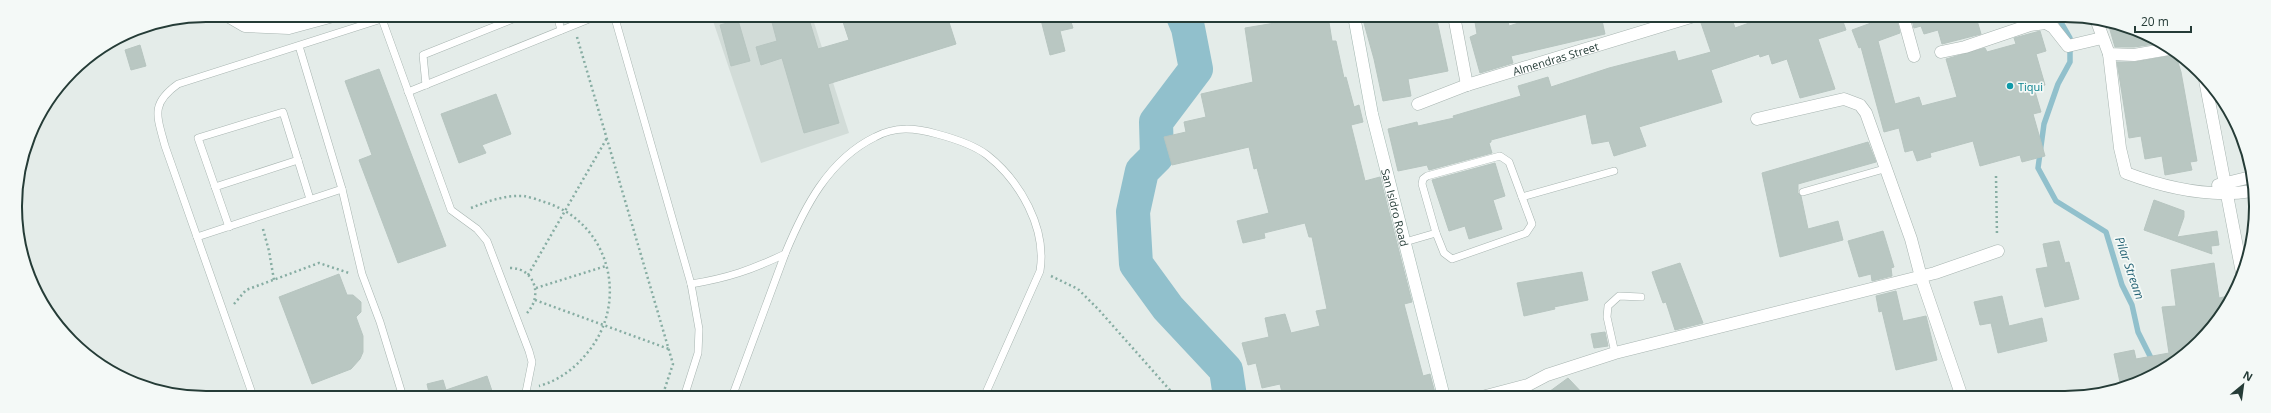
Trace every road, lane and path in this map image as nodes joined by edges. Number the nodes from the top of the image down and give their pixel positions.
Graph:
1 (238, 22) edge
2 (311, 22) edge
3 (370, 22) edge
4 (383, 22) edge
5 (505, 22) edge
6 (559, 22) edge
7 (581, 22) edge
8 (616, 22) edge
9 (1355, 22) edge
10 (1455, 22) edge
11 (1674, 22) edge
12 (1905, 22) edge
13 (574, 25) junction
14 (2096, 25) edge
15 (561, 30) junction
16 (2097, 38) junction
17 (299, 46) junction
18 (2161, 50) edge
19 (1942, 52) dead end
20 (2109, 54) junction
21 (1914, 56) dead end
22 (426, 85) junction
23 (1467, 85) junction
24 (2207, 89) edge
25 (408, 92) junction
26 (1418, 104) dead end
27 (1757, 119) dead end
28 (607, 137) junction
29 (298, 160) junction
30 (1884, 169) junction
31 (1614, 171) dead end
32 (1996, 176) dead end
33 (2246, 178) edge
34 (2226, 182) junction
35 (215, 187) junction
36 (342, 189) junction
37 (2204, 191) junction
38 (1803, 192) dead end
39 (2249, 192) edge
40 (2228, 195) junction
41 (1522, 197) junction
42 (310, 199) junction
43 (565, 211) junction
44 (456, 215) junction
45 (259, 217) junction
46 (229, 227) junction
47 (1436, 233) junction
48 (197, 237) junction
49 (1405, 242) junction
50 (1998, 250) joint
51 (785, 254) junction
52 (2240, 262) edge
53 (606, 266) junction
54 (498, 270) junction
55 (1040, 270) junction
56 (362, 271) junction
57 (528, 275) junction
58 (1921, 277) junction
59 (274, 280) junction
60 (691, 284) junction
61 (536, 288) junction
62 (1640, 297) dead end
63 (535, 300) junction
64 (224, 316) junction
65 (516, 319) junction
66 (603, 325) junction
67 (669, 349) junction
68 (1615, 353) junction
69 (251, 391) edge
70 (401, 391) edge
71 (526, 391) edge
72 (531, 391) edge
73 (664, 391) edge
74 (686, 391) edge
75 (734, 391) edge
76 (987, 391) edge
77 (1171, 391) edge
78 (1442, 391) edge
79 (1505, 391) edge
80 (1960, 391) edge

1 - 2 street
3 - 17 lane
4 - 25 lane
5 - 22 lane
6 - 15 lane
7 - 13 lane
8 - 60 lane
9 - 49 street, San Isidro Road
10 - 23 street
11 - 23 street, Almendras Street
12 - 21 street
13 - 15 lane
13 - 28 path
14 - 16 street
15 - 22 lane
16 - 19 street
16 - 20 street
17 - 36 lane
17 - 48 lane
18 - 20 street
20 - 37 street
22 - 25 lane
23 - 26 street, Almendras Street
24 - 34 street
25 - 44 lane
27 - 30 street
28 - 43 path
28 - 67 path
29 - 35 lane
29 - 35 lane
29 - 42 lane
30 - 38 lane
30 - 58 street
31 - 41 lane
32 - 50 path
33 - 34 street
34 - 37 street
34 - 40 street
35 - 46 lane
36 - 42 lane
36 - 56 lane
37 - 40 street
39 - 40 street
40 - 52 street
41 - 47 lane
41 - 47 lane
42 - 45 lane
43 - 44 path
43 - 53 path
43 - 57 path
44 - 54 lane
45 - 46 lane
45 - 59 path
46 - 48 lane
47 - 49 lane
48 - 64 lane
49 - 78 street, San Isidro Road
50 - 58 street
51 - 55 lane
51 - 60 lane
51 - 75 lane
53 - 61 path
53 - 66 path
54 - 57 path
54 - 65 lane
55 - 76 lane
55 - 77 path
56 - 59 path
56 - 70 lane
57 - 61 path
58 - 68 street
58 - 80 street
59 - 64 path
60 - 74 lane
61 - 63 path
62 - 68 lane
63 - 65 path
63 - 66 path
64 - 69 lane
65 - 71 lane
66 - 67 path
66 - 72 path
67 - 73 path
68 - 79 street

